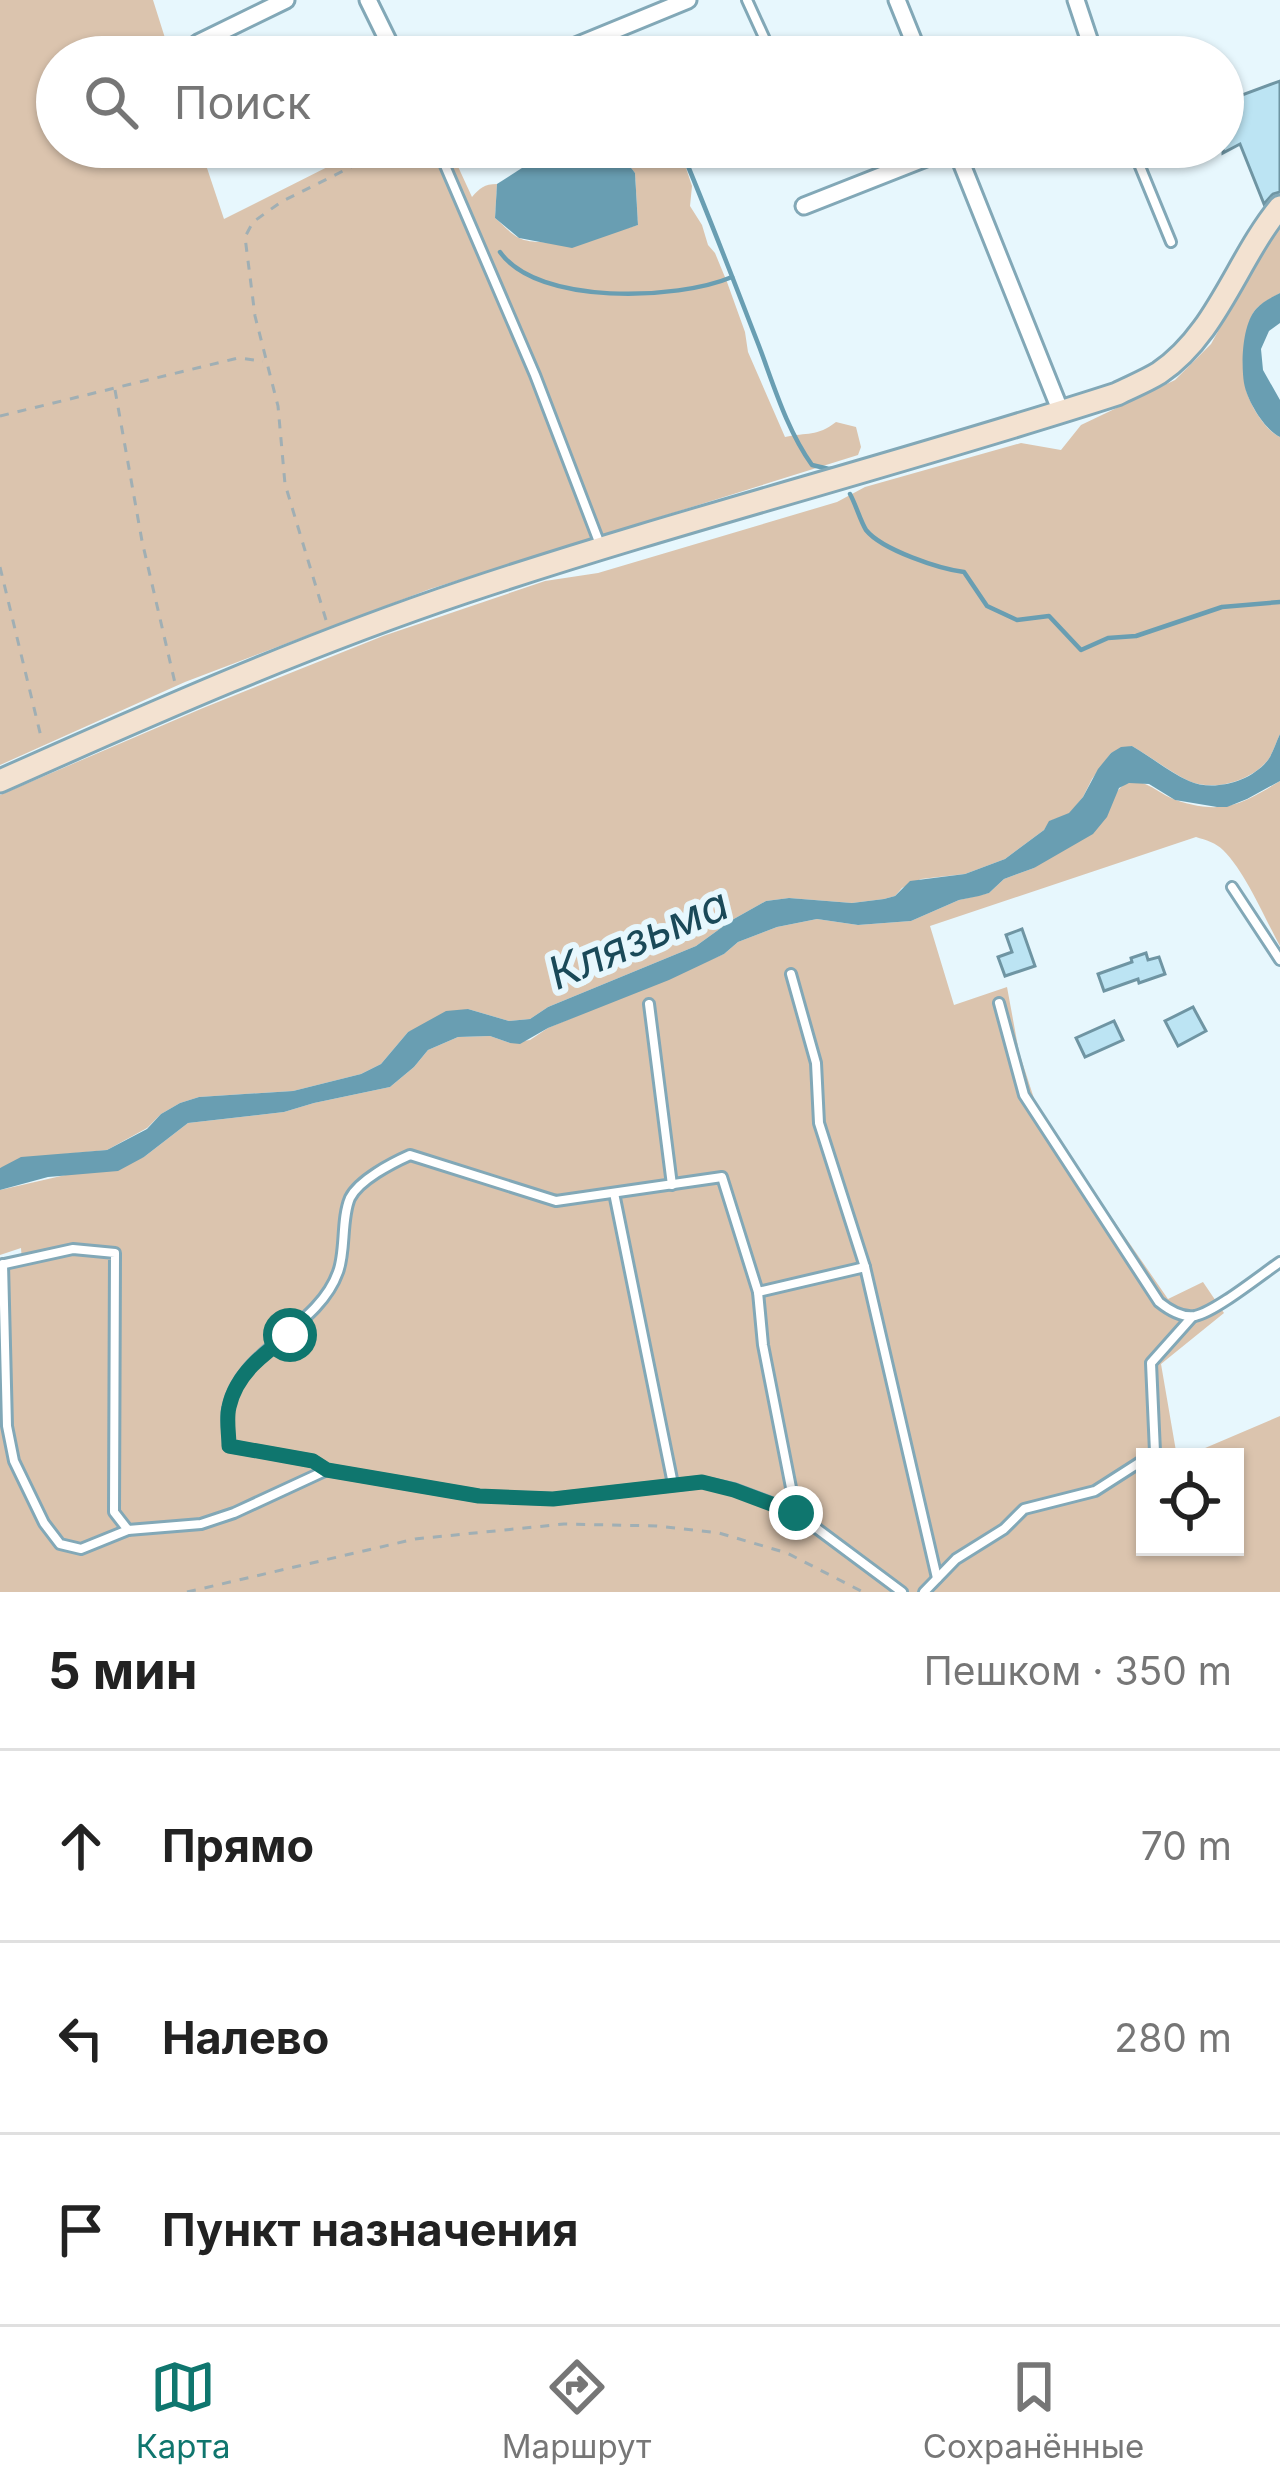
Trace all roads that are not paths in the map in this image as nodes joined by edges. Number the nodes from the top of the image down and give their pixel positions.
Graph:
1 (286, 0) edge
2 (368, 0) edge
3 (688, 0) edge
4 (747, 0) edge
5 (897, 0) edge
6 (1076, 0) edge
7 (212, 36) edge
8 (386, 36) edge
9 (600, 36) edge
10 (763, 36) edge
11 (912, 36) edge
12 (1088, 36) edge
13 (446, 168) edge
14 (901, 168) edge
15 (962, 168) edge
16 (1141, 168) edge
17 (804, 206) dead end
18 (1280, 207) edge
19 (1171, 242) dead end
20 (1061, 412) junction
21 (602, 548) junction
22 (0, 781) edge
23 (1232, 887) dead end
24 (1280, 961) edge
25 (791, 974) dead end
26 (1000, 1003) dead end
27 (649, 1004) dead end
28 (672, 1185) junction
29 (614, 1193) junction
30 (1280, 1262) edge
31 (1, 1265) edge
32 (865, 1267) junction
33 (758, 1292) junction
34 (1192, 1317) junction
35 (1155, 1448) edge
36 (1136, 1464) edge
37 (327, 1470) junction
38 (673, 1484) junction
39 (796, 1513) junction
40 (128, 1530) junction
41 (937, 1578) junction
42 (902, 1592) edge
43 (924, 1592) edge

1 - 7 street
2 - 8 street
3 - 9 street
4 - 10 lane
5 - 11 street
6 - 12 street
13 - 21 lane
14 - 17 street
15 - 20 street
16 - 19 lane
18 - 20 street
20 - 21 street
21 - 22 street
23 - 24 lane
25 - 32 lane
26 - 34 lane
27 - 28 lane
28 - 29 lane
28 - 33 lane
29 - 37 lane
29 - 38 lane
30 - 34 lane
31 - 40 lane
31 - 40 lane
32 - 33 lane
32 - 41 lane
33 - 39 lane
34 - 35 lane
36 - 41 lane
37 - 38 lane
37 - 40 lane
38 - 39 lane
39 - 42 lane
41 - 43 lane

